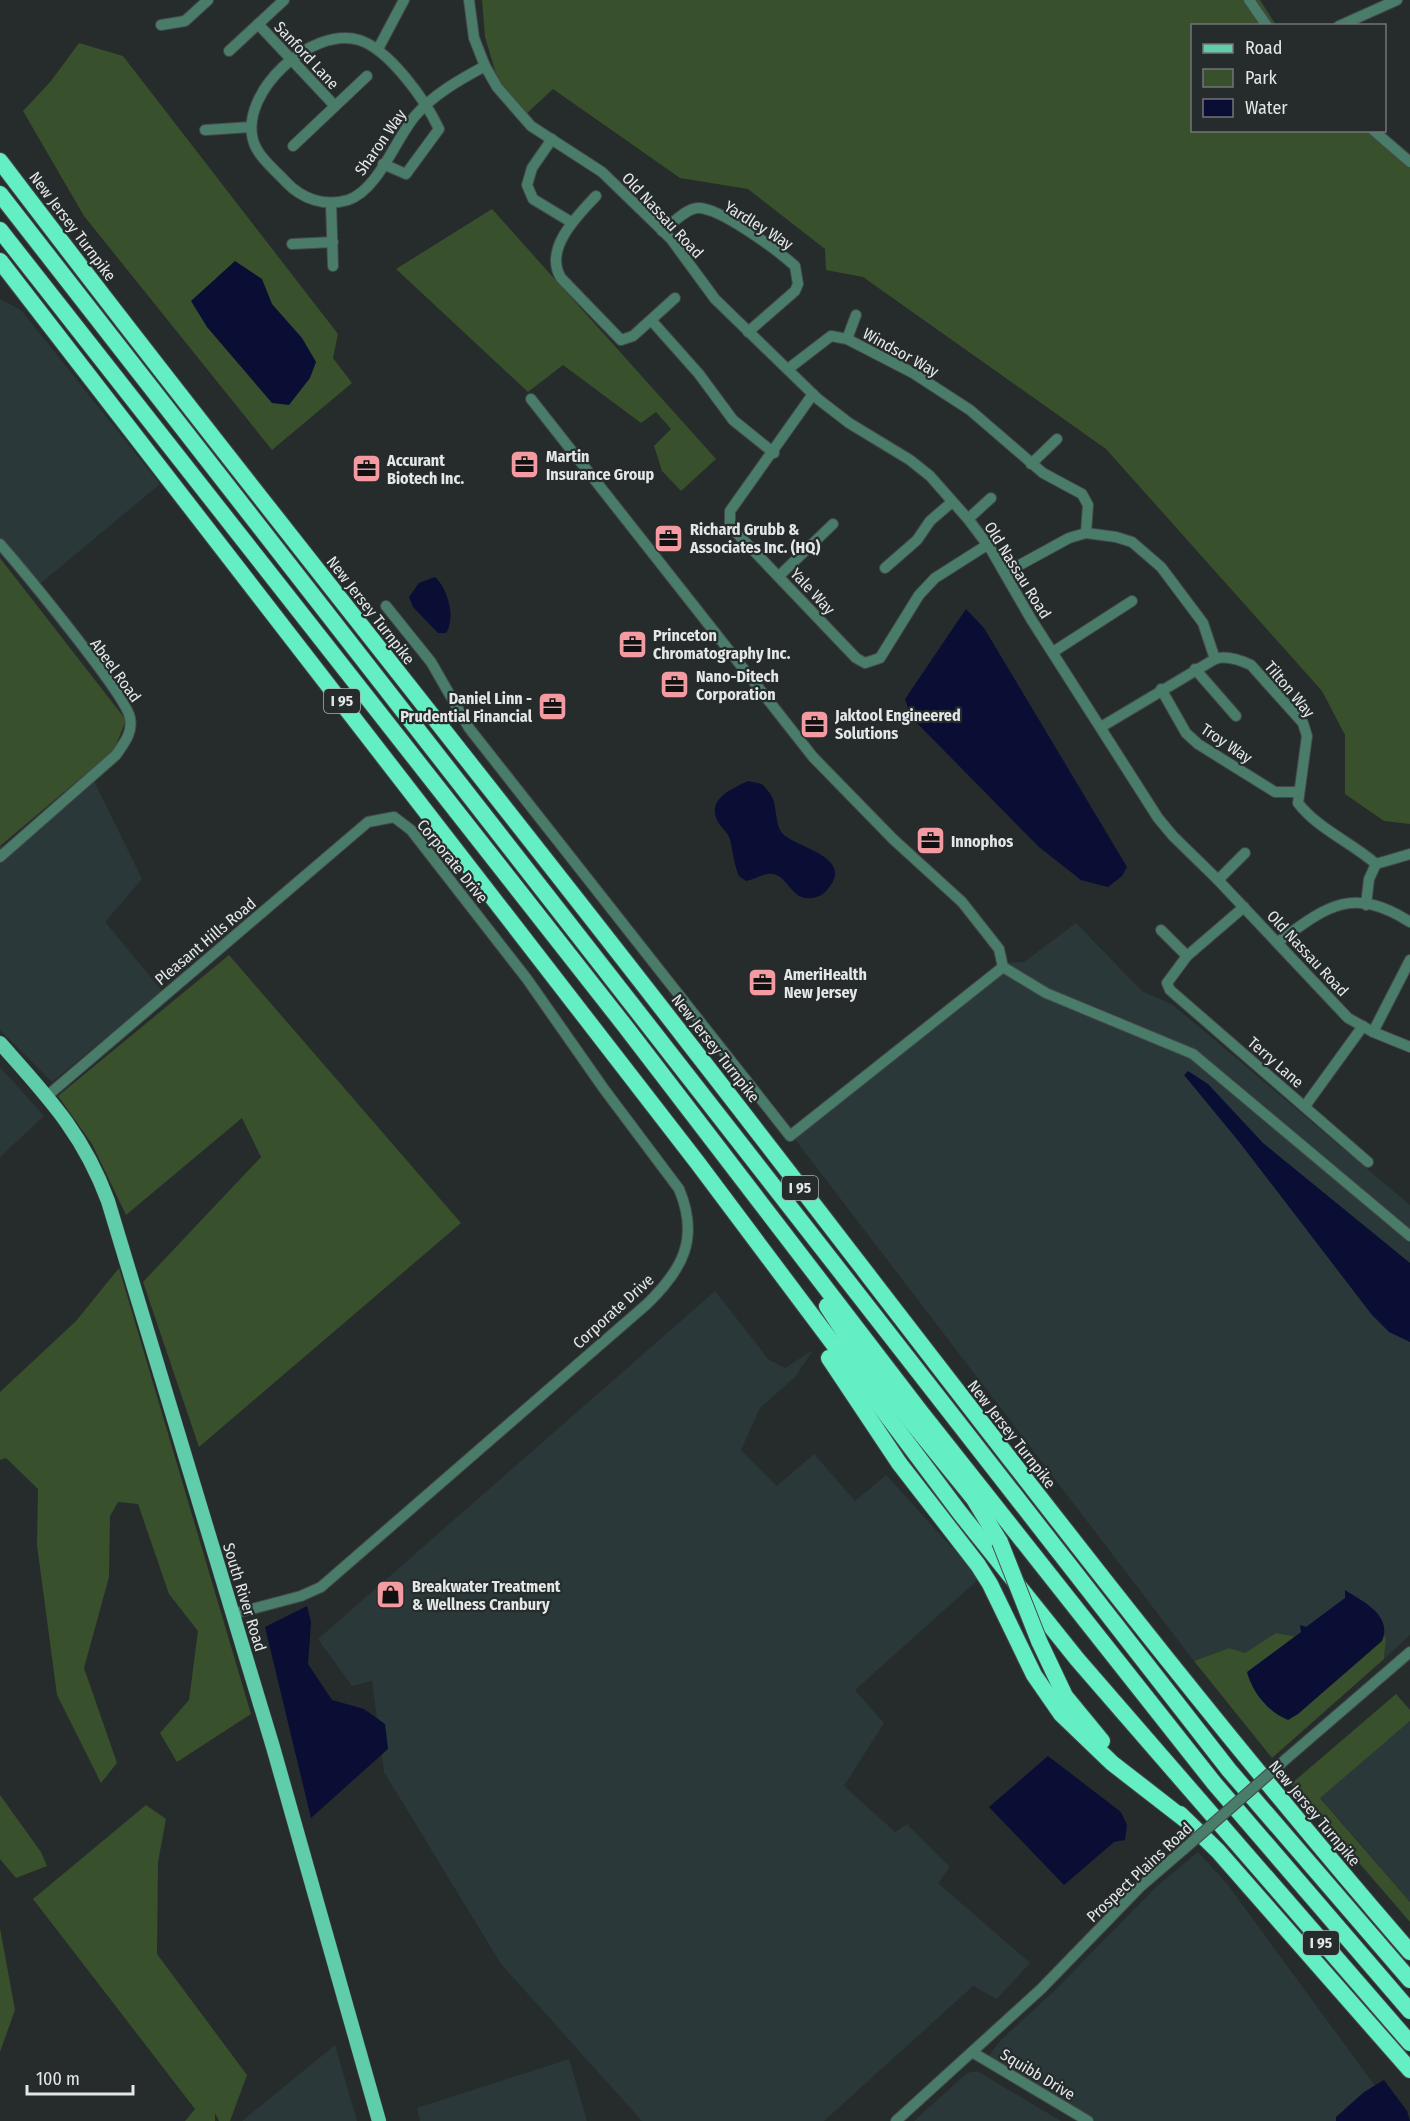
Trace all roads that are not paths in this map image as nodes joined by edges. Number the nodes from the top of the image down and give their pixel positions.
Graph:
1 (284, 0) edge
2 (404, 0) edge
3 (469, 0) edge
4 (1249, 0) edge
5 (1397, 0) edge
6 (202, 2) edge
7 (1385, 3) edge
8 (258, 24) junction
9 (1266, 24) edge
10 (1344, 24) edge
11 (161, 25) dead end
12 (378, 49) junction
13 (229, 51) dead end
14 (292, 61) junction
15 (485, 66) junction
16 (367, 76) dead end
17 (427, 104) junction
18 (335, 106) junction
19 (250, 127) junction
20 (205, 130) dead end
21 (1375, 132) edge
22 (552, 138) junction
23 (293, 146) dead end
24 (0, 161) edge
25 (1410, 162) edge
26 (383, 164) junction
27 (0, 194) edge
28 (596, 195) dead end
29 (331, 203) junction
30 (571, 222) junction
31 (0, 230) edge
32 (662, 231) junction
33 (333, 242) junction
34 (292, 244) dead end
35 (0, 261) edge
36 (333, 266) dead end
37 (675, 298) dead end
38 (856, 315) dead end
39 (651, 320) junction
40 (748, 332) junction
41 (847, 339) junction
42 (788, 369) junction
43 (813, 394) junction
44 (531, 399) dead end
45 (1057, 439) dead end
46 (774, 453) junction
47 (1031, 464) junction
48 (991, 498) dead end
49 (952, 502) junction
50 (968, 519) junction
51 (833, 524) dead end
52 (1086, 534) junction
53 (0, 544) edge
54 (987, 545) junction
55 (885, 568) dead end
56 (1005, 573) junction
57 (779, 576) junction
58 (1132, 601) dead end
59 (386, 606) dead end
60 (1053, 652) junction
61 (1215, 659) junction
62 (1195, 669) junction
63 (1161, 689) junction
64 (1236, 716) dead end
65 (1101, 727) junction
66 (1298, 792) junction
67 (386, 816) joint
68 (1245, 853) dead end
69 (1410, 854) edge
70 (0, 857) edge
71 (1376, 864) junction
72 (1218, 880) junction
73 (1366, 904) junction
74 (1244, 907) junction
75 (1410, 922) edge
76 (1161, 930) dead end
77 (1278, 942) junction
78 (1187, 956) junction
79 (1410, 960) edge
80 (1003, 967) junction
81 (1363, 1026) junction
82 (1373, 1032) junction
83 (0, 1043) edge
84 (1410, 1047) edge
85 (47, 1096) junction
86 (1305, 1106) junction
87 (705, 1133) junction
88 (1368, 1162) dead end
89 (1410, 1236) edge
90 (759, 1248) junction
91 (233, 1614) junction
92 (1410, 1652) edge
93 (1188, 1822) junction
94 (1410, 1952) edge
95 (1410, 1980) edge
96 (1410, 2011) edge
97 (1410, 2043) edge
98 (972, 2052) junction
99 (1410, 2070) edge
100 (379, 2121) edge
101 (896, 2121) edge
102 (1088, 2121) edge

1 - 8 street
2 - 12 street
3 - 15 street
4 - 9 street
5 - 7 street
6 - 11 street
7 - 10 street
8 - 13 street
8 - 14 street, Sanford Lane
12 - 14 street, Sharon Way
12 - 17 street, Sharon Way
14 - 18 street, Sanford Lane
14 - 19 street, Sharon Way
15 - 17 street, Sharon Way
15 - 22 street, Old Nassau Road
16 - 18 street
17 - 26 street, Sharon Way
17 - 26 street
18 - 23 street
19 - 20 street
19 - 29 street
21 - 25 street
22 - 30 street
22 - 32 street, Old Nassau Road
24 - 94 highway, New Jersey Turnpike / I 95
26 - 29 street, Sharon Way
27 - 95 highway, I 95
28 - 30 street
29 - 33 street
30 - 39 street
31 - 87 highway, I 95
32 - 40 street, Old Nassau Road
32 - 40 street, Yardley Way
33 - 34 street
33 - 36 street
35 - 90 highway, I 95
37 - 39 street
38 - 41 street
39 - 46 street
40 - 42 street, Old Nassau Road
41 - 42 street, Windsor Way
41 - 47 street, Windsor Way
42 - 43 street, Old Nassau Road
43 - 46 street, Yale Way
43 - 49 street, Old Nassau Road
44 - 80 street
45 - 47 street
46 - 57 street, Yale Way
47 - 52 street, Windsor Way
48 - 50 street
49 - 50 street, Old Nassau Road
49 - 55 street
50 - 54 street, Old Nassau Road
51 - 57 street
52 - 56 street
52 - 61 street
53 - 70 street, Abeel Road
54 - 56 street, Old Nassau Road
54 - 57 street, Yale Way
56 - 60 street, Old Nassau Road
58 - 60 street
59 - 80 street
60 - 65 street, Old Nassau Road
61 - 62 street
61 - 66 street, Tilton Way
62 - 63 street
62 - 64 street
63 - 65 street
63 - 66 street, Troy Way
65 - 72 street, Old Nassau Road
66 - 71 street
67 - 85 street, Pleasant Hills Road
67 - 91 street, Corporate Drive
68 - 72 street
69 - 71 street
71 - 73 street
72 - 74 street, Old Nassau Road
73 - 75 street
73 - 77 street
74 - 77 street, Old Nassau Road
74 - 78 street
76 - 78 street
77 - 81 street, Old Nassau Road
78 - 86 street, Terry Lane
79 - 82 street
80 - 89 street
81 - 82 street, Old Nassau Road
81 - 86 street
82 - 84 street, Old Nassau Road
83 - 85 main road, South River Road
85 - 91 main road, South River Road
86 - 88 street, Terry Lane
87 - 93 highway, bridge
87 - 96 highway, I 95
90 - 93 highway
90 - 97 highway, I 95
91 - 100 main road, South River Road
92 - 98 street, Prospect Plains Road, bridge
93 - 99 highway
98 - 101 street, Prospect Plains Road
98 - 102 street, Squibb Drive

